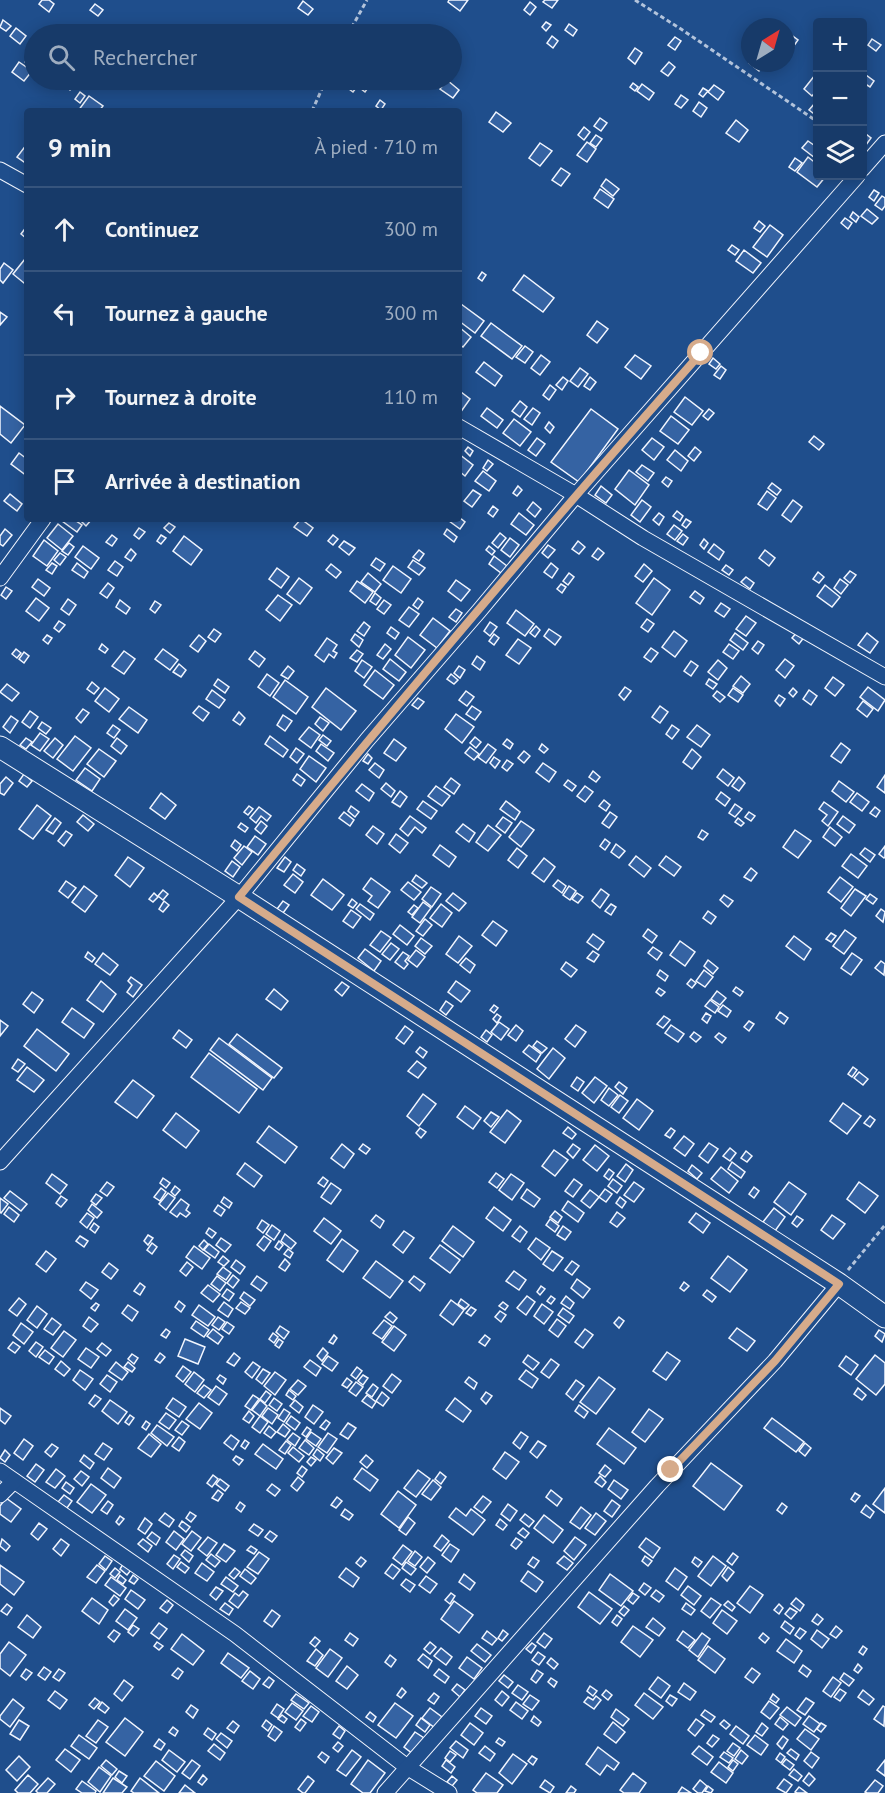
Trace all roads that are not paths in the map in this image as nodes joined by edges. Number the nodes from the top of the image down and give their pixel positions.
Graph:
1 (885, 143) edge
2 (867, 163) edge
3 (0, 170) edge
4 (853, 180) edge
5 (24, 183) edge
6 (462, 429) edge
7 (576, 495) junction
8 (42, 522) edge
9 (0, 578) edge
10 (885, 677) edge
11 (0, 747) edge
12 (239, 897) junction
13 (0, 1162) edge
14 (839, 1284) junction
15 (885, 1317) edge
16 (0, 1471) edge
17 (14, 1481) junction
18 (0, 1495) edge
19 (407, 1767) junction
20 (385, 1793) edge
21 (449, 1793) edge

1 - 2 street
3 - 5 street
4 - 7 street
6 - 7 street
7 - 10 street
7 - 12 street
8 - 9 street
11 - 12 street
12 - 13 street
12 - 14 street
14 - 15 street
14 - 19 street
16 - 17 street
17 - 18 street
17 - 19 street
19 - 20 street
19 - 21 street

